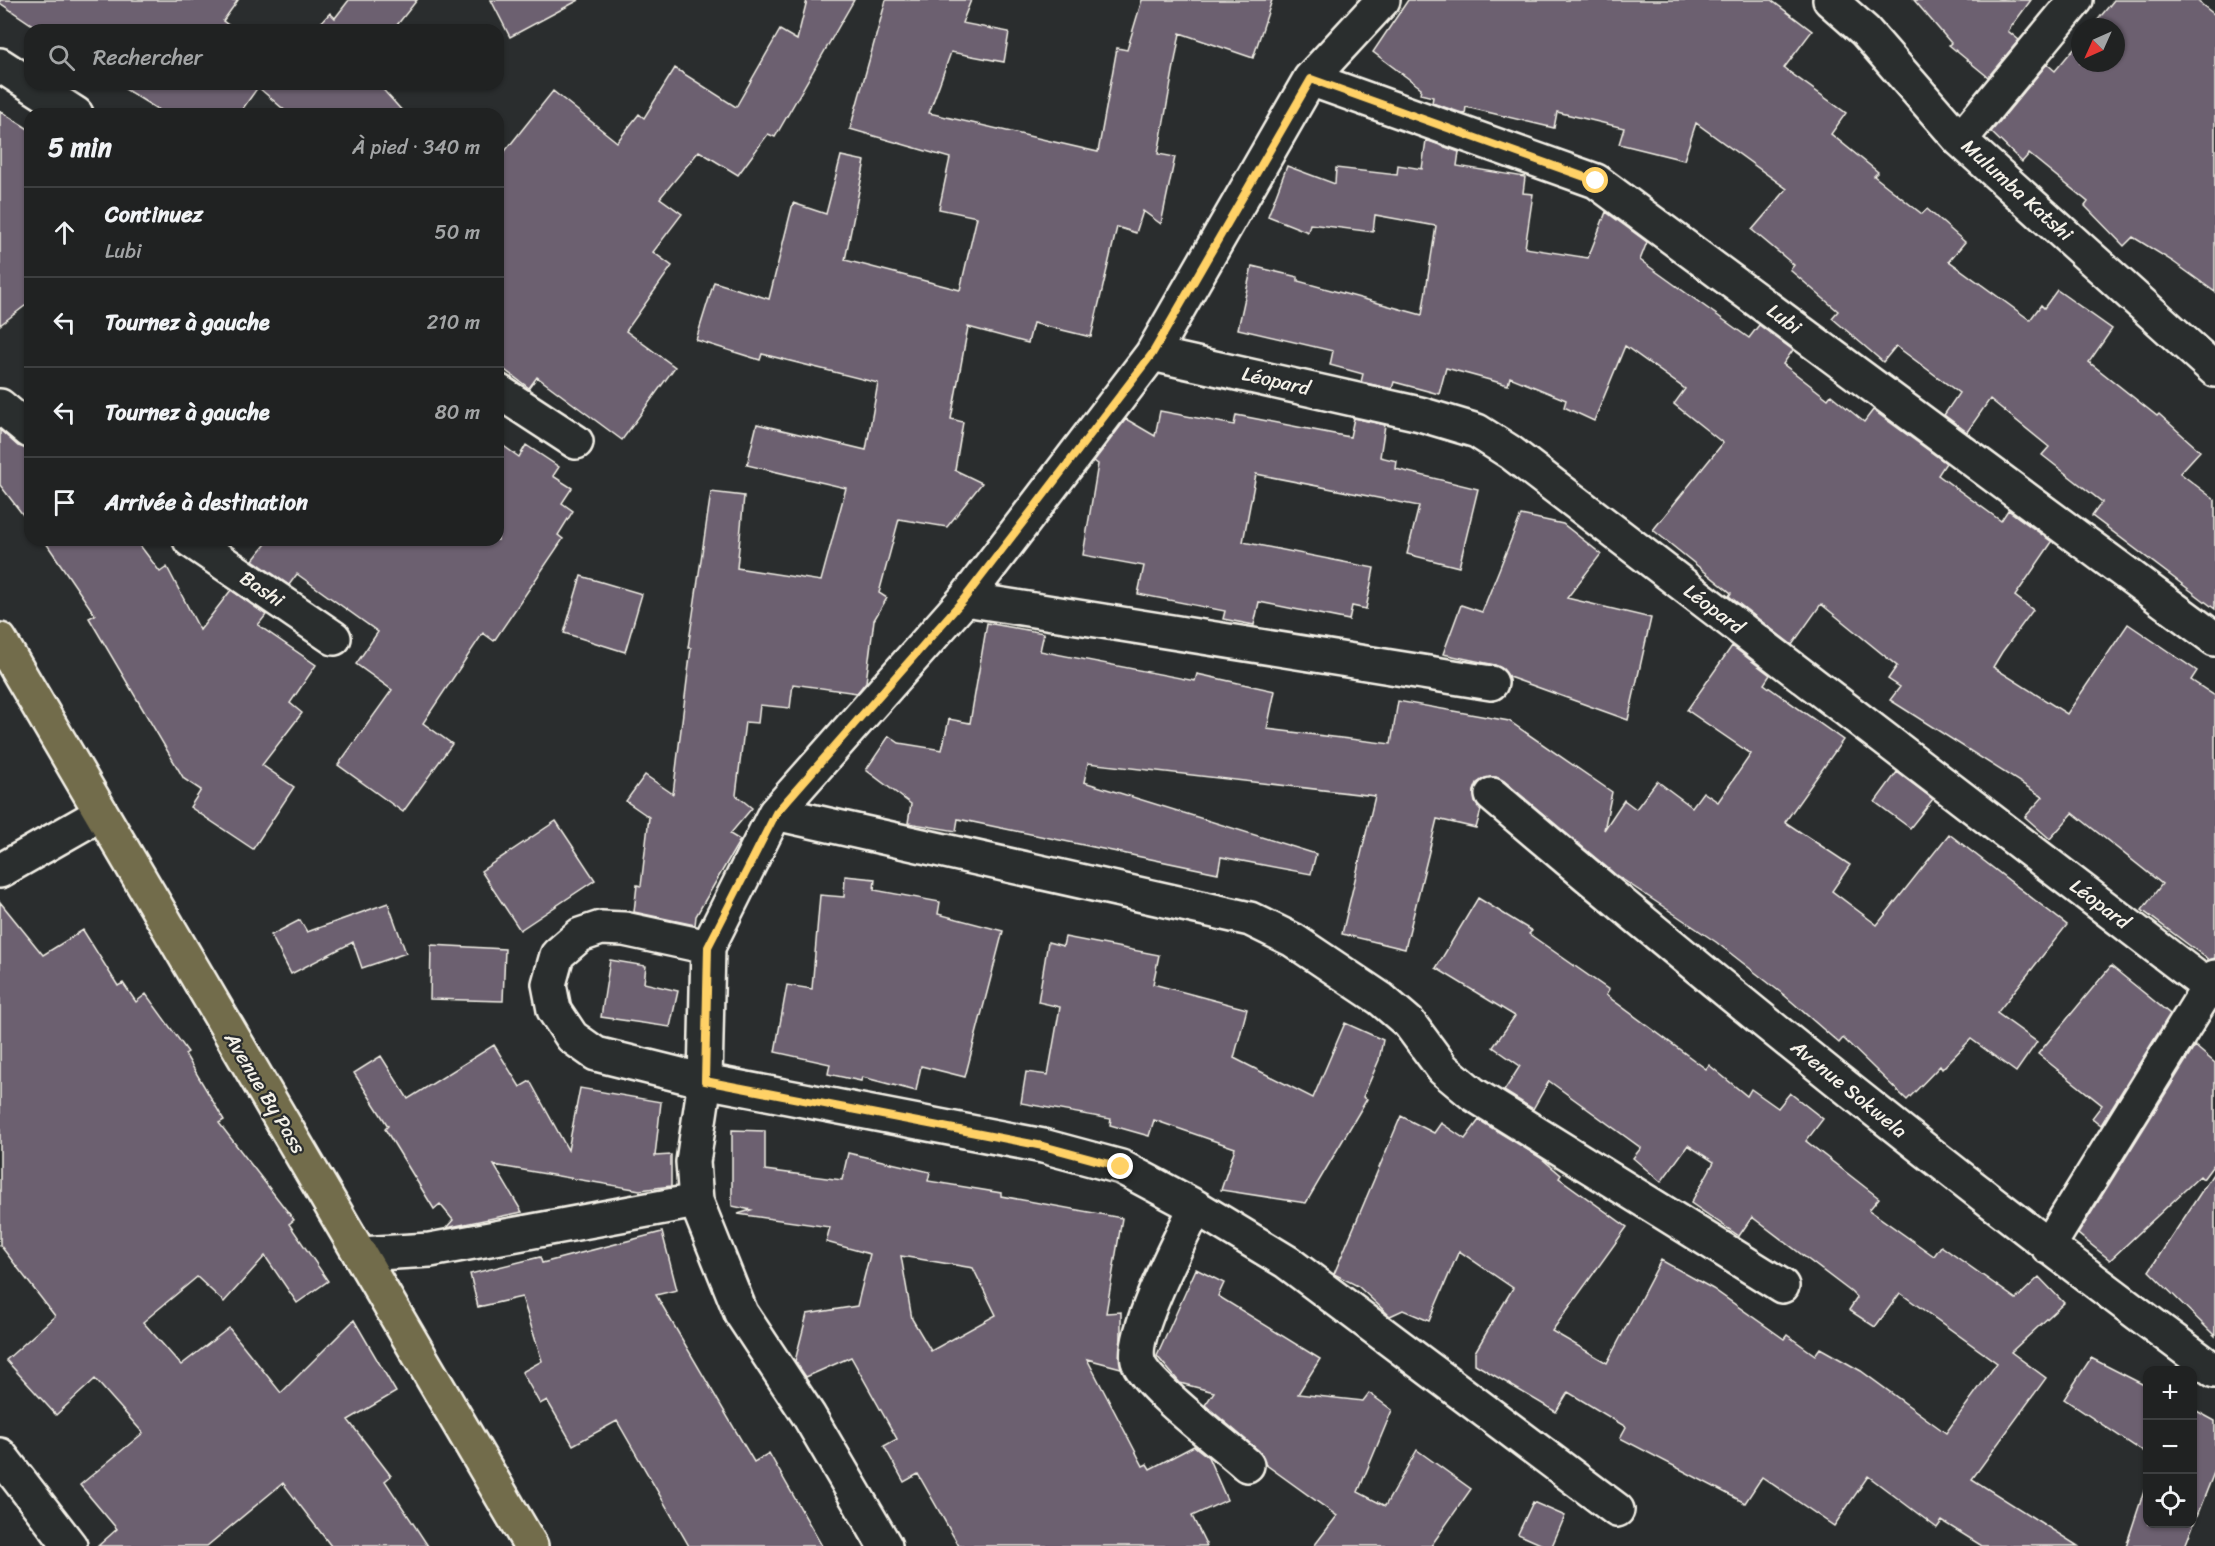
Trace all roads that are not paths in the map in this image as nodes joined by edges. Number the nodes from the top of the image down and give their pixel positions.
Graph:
1 (1383, 0) edge
2 (1830, 0) edge
3 (2076, 0) edge
4 (0, 65) edge
5 (1311, 79) junction
6 (24, 80) edge
7 (39, 90) edge
8 (67, 108) edge
9 (1960, 140) junction
10 (1152, 354) junction
11 (2215, 370) edge
12 (504, 395) edge
13 (0, 406) edge
14 (24, 426) edge
15 (576, 442) dead end
16 (199, 546) edge
17 (964, 599) junction
18 (334, 638) dead end
19 (2215, 639) edge
20 (0, 640) edge
21 (1491, 682) dead end
22 (1492, 795) dead end
23 (100, 813) junction
24 (776, 813) junction
25 (0, 871) edge
26 (708, 947) junction
27 (2213, 985) edge
28 (705, 1081) junction
29 (696, 1202) junction
30 (1196, 1207) junction
31 (2048, 1248) junction
32 (360, 1254) junction
33 (1782, 1286) dead end
34 (2215, 1371) edge
35 (0, 1455) edge
36 (1247, 1465) dead end
37 (1617, 1510) dead end
38 (70, 1546) edge
39 (531, 1546) edge
40 (885, 1546) edge

1 - 5 street
2 - 9 street, Mulumba Katshi
3 - 9 street
4 - 6 street
5 - 10 street
5 - 19 street, Lubi
7 - 8 street
9 - 11 street, Mulumba Katshi
10 - 17 street
10 - 27 street, Léopard
12 - 15 street
13 - 14 street
16 - 18 street, Bashi
17 - 21 street
17 - 24 street
20 - 23 highway, Avenue By Pass
22 - 31 street, Avenue Sokwela
23 - 25 street
23 - 32 highway, Avenue By Pass
24 - 26 street
24 - 33 street
26 - 28 street
26 - 28 street
27 - 31 street
28 - 29 street
28 - 30 street
29 - 32 street
29 - 40 street
30 - 36 street
30 - 37 street
31 - 34 street, Avenue Sokwela
32 - 39 highway, Avenue By Pass
35 - 38 street

